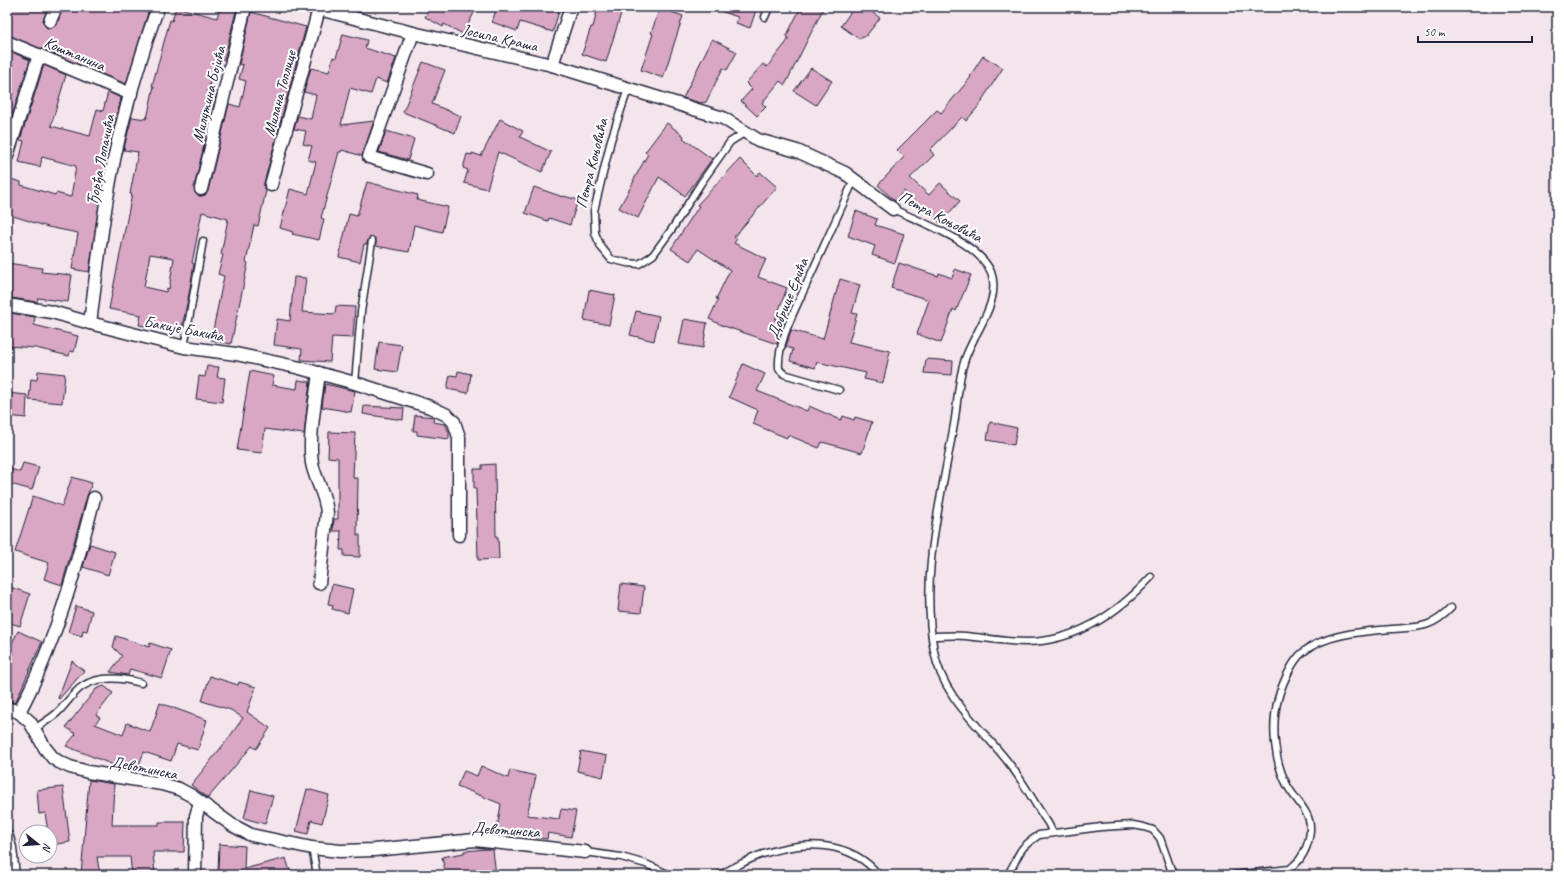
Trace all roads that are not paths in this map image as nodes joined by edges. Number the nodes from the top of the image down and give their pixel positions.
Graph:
1 (56, 7) edge
2 (158, 7) edge
3 (245, 7) edge
4 (571, 7) edge
5 (769, 7) edge
6 (323, 9) edge
7 (764, 17) dead end
8 (50, 21) dead end
9 (413, 34) junction
10 (7, 42) edge
11 (39, 55) junction
12 (552, 65) junction
13 (628, 89) junction
14 (131, 94) junction
15 (744, 133) junction
16 (7, 156) edge
17 (427, 174) dead end
18 (854, 180) junction
19 (271, 185) dead end
20 (201, 189) dead end
21 (893, 209) joint
22 (203, 241) dead end
23 (372, 241) dead end
24 (7, 305) edge
25 (90, 323) junction
26 (184, 347) junction
27 (319, 373) junction
28 (355, 383) junction
29 (839, 390) dead end
30 (94, 498) dead end
31 (459, 535) dead end
32 (1151, 577) dead end
33 (319, 583) dead end
34 (1451, 608) dead end
35 (932, 636) junction
36 (141, 683) dead end
37 (7, 708) edge
38 (19, 712) junction
39 (34, 730) junction
40 (200, 803) junction
41 (1053, 833) junction
42 (7, 837) edge
43 (312, 848) junction
44 (585, 852) joint
45 (13, 875) edge
46 (195, 875) edge
47 (317, 875) edge
48 (670, 875) edge
49 (719, 875) edge
50 (880, 875) edge
51 (1007, 875) edge
52 (1174, 875) edge
53 (1234, 875) edge

1 - 8 street
2 - 14 street, Ђорђа Лопачића
3 - 20 street, Милутина Бојића
4 - 12 street, Јосипа Краша
5 - 7 lane
6 - 9 street, Јосипа Краша
6 - 19 street, Милана Топлице
9 - 12 street, Јосипа Краша
9 - 17 street
10 - 11 street, Коштанина
11 - 14 street, Коштанина
11 - 16 street
12 - 13 street, Петра Коњовића
13 - 15 street, Петра Коњовића
13 - 15 lane, Петра Коњовића
14 - 25 street, Ђорђа Лопачића
15 - 18 street, Петра Коњовића
18 - 21 street, Петра Коњовића
18 - 29 lane, Добрице Ерића
21 - 35 lane, Петра Коњовића
22 - 26 lane
23 - 28 lane
24 - 25 street, Бакије Бакића
25 - 26 street, Бакије Бакића
26 - 27 street, Бакије Бакића
27 - 28 street, Бакије Бакића
27 - 33 street
28 - 31 street, Бакије Бакића
30 - 38 street
32 - 35 lane
34 - 53 lane
35 - 41 lane, Петра Коњовића
36 - 39 lane
37 - 38 street, Девотинска
38 - 39 street, Девотинска
39 - 40 street, Девотинска
40 - 43 street, Девотинска
40 - 46 street
41 - 51 lane
41 - 52 lane
42 - 45 street
43 - 44 street, Девотинска
43 - 47 lane
44 - 48 lane, Девотинска
49 - 50 lane

